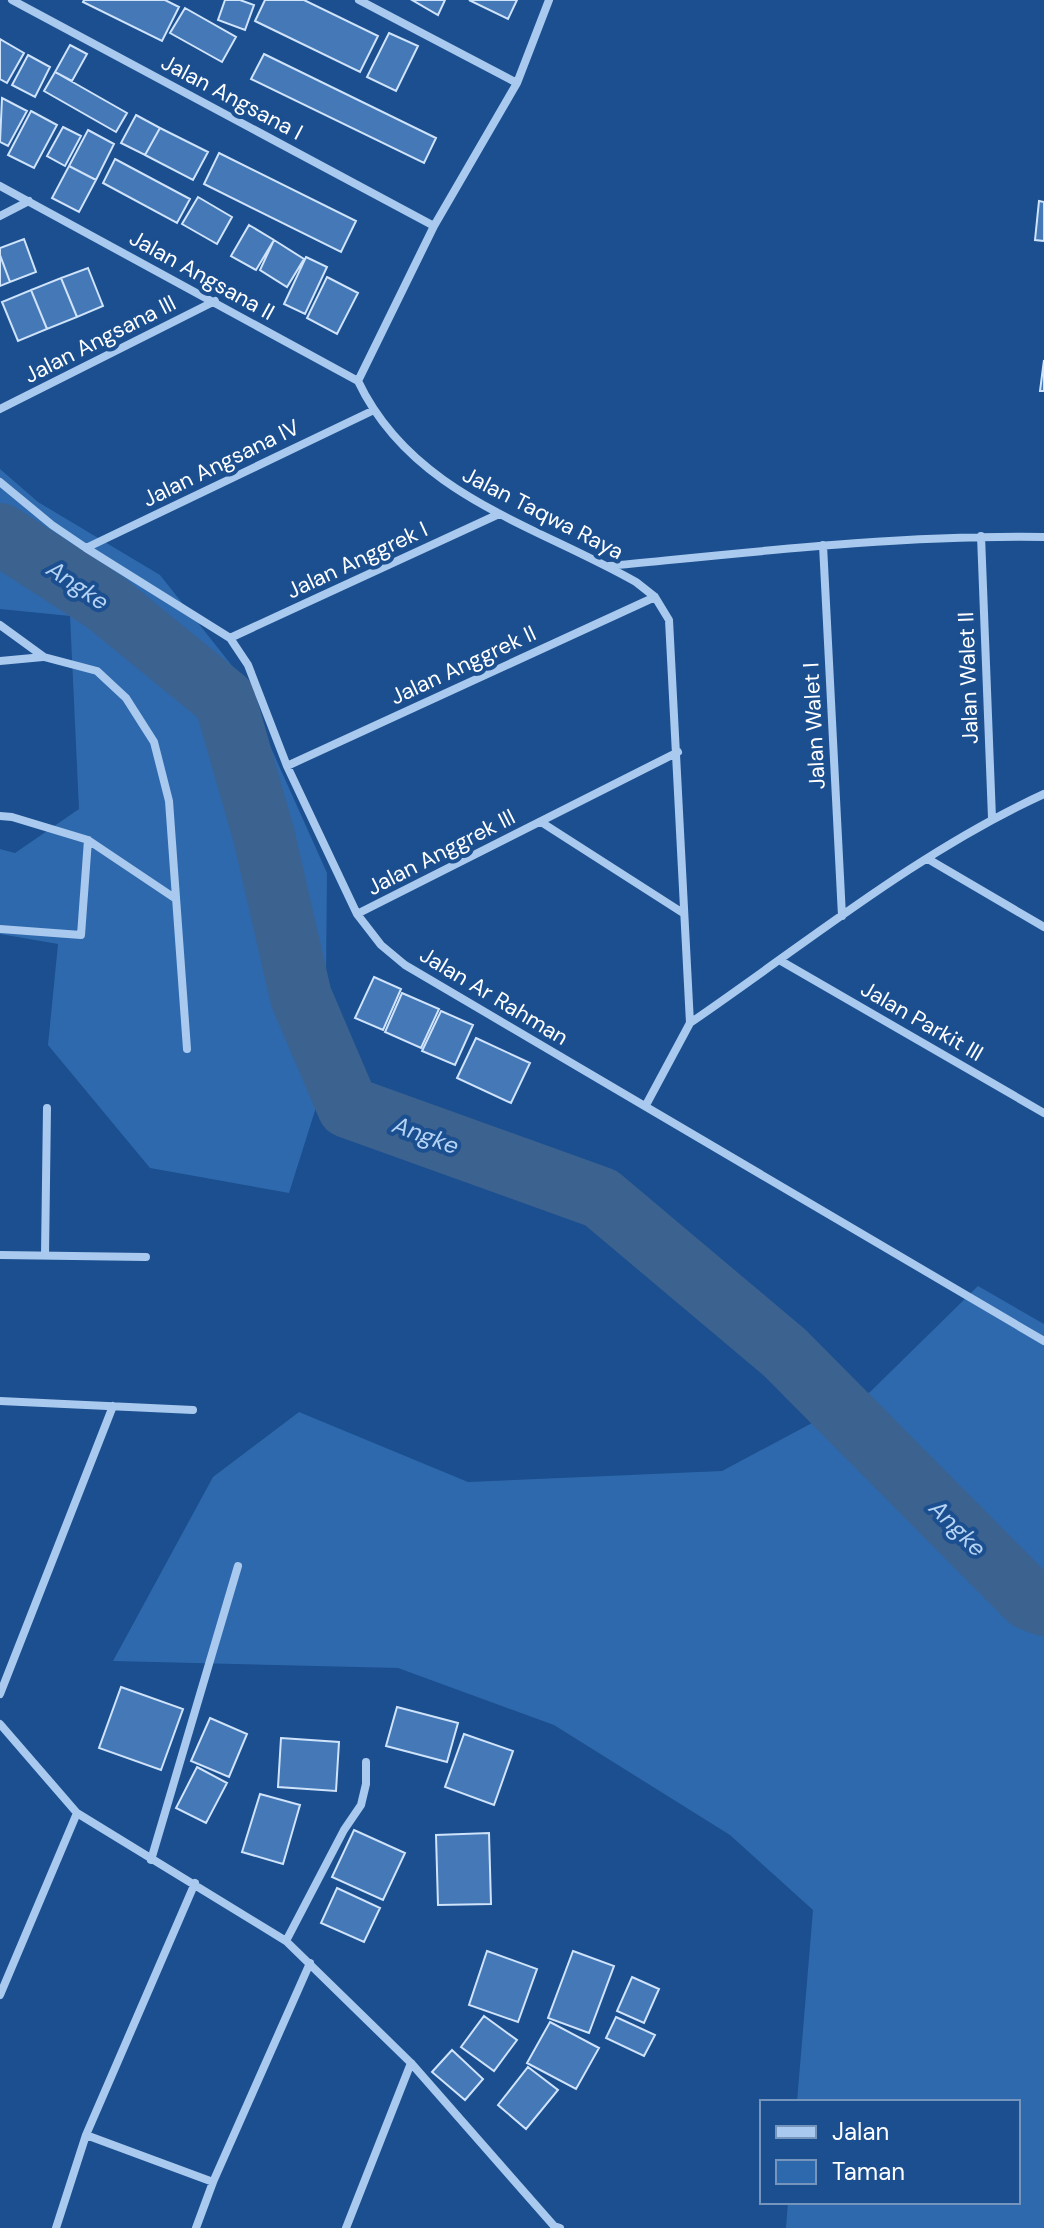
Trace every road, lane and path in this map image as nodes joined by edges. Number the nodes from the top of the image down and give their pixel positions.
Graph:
1 (12, 0) edge
2 (359, 0) edge
3 (549, 0) edge
4 (517, 83) junction
5 (0, 186) edge
6 (29, 201) junction
7 (0, 216) edge
8 (434, 226) junction
9 (215, 301) junction
10 (358, 381) junction
11 (0, 409) edge
12 (372, 411) junction
13 (0, 482) edge
14 (499, 514) junction
15 (981, 536) junction
16 (1044, 537) edge
17 (823, 545) junction
18 (86, 548) junction
19 (608, 566) junction
20 (655, 597) junction
21 (0, 625) edge
22 (230, 638) junction
23 (44, 657) junction
24 (0, 661) edge
25 (678, 752) junction
26 (287, 766) junction
27 (1044, 794) edge
28 (0, 816) edge
29 (992, 818) junction
30 (541, 822) junction
31 (88, 840) junction
32 (928, 859) junction
33 (176, 899) junction
34 (683, 913) junction
35 (357, 914) junction
36 (842, 916) junction
37 (1044, 927) edge
38 (0, 929) edge
39 (781, 961) junction
40 (690, 1023) junction
41 (187, 1049) dead end
42 (646, 1105) junction
43 (47, 1108) dead end
44 (1044, 1113) edge
45 (0, 1255) edge
46 (45, 1255) junction
47 (146, 1257) dead end
48 (1044, 1341) edge
49 (0, 1401) edge
50 (113, 1406) junction
51 (193, 1410) dead end
52 (238, 1566) dead end
53 (0, 1694) edge
54 (0, 1724) edge
55 (366, 1762) dead end
56 (77, 1813) junction
57 (151, 1860) junction
58 (195, 1883) junction
59 (286, 1941) junction
60 (310, 1963) junction
61 (0, 1995) edge
62 (411, 2063) junction
63 (86, 2135) junction
64 (213, 2182) junction
65 (555, 2227) edge
66 (56, 2228) edge
67 (196, 2228) edge
68 (346, 2228) edge

1 - 8 street, Jalan Angsana I
2 - 4 street
3 - 4 street
4 - 8 street
5 - 6 street, Jalan Angsana II
6 - 7 street
6 - 9 street, Jalan Angsana II
8 - 10 street
9 - 10 street, Jalan Angsana II
9 - 11 street, Jalan Angsana III
10 - 12 street, Jalan Taqwa Raya
12 - 14 street, Jalan Taqwa Raya
12 - 18 street, Jalan Angsana IV
13 - 18 street, Jalan Ar Rahman
14 - 19 street, Jalan Taqwa Raya
14 - 22 street, Jalan Anggrek I
15 - 16 street
15 - 17 street
15 - 29 street, Jalan Walet II
17 - 19 street
17 - 36 street, Jalan Walet I
18 - 22 street, Jalan Ar Rahman
19 - 20 street, Jalan Taqwa Raya
20 - 25 street
20 - 26 street, Jalan Anggrek II
21 - 23 street
22 - 26 street, Jalan Ar Rahman
23 - 24 street
23 - 33 street
25 - 30 street, Jalan Anggrek III
25 - 34 street
26 - 35 street, Jalan Ar Rahman
27 - 29 street
28 - 31 street
29 - 32 street
30 - 34 street, Jalan Anggrek III
30 - 35 street, Jalan Anggrek III
31 - 33 street
31 - 38 street
32 - 36 street
32 - 37 street
33 - 41 street
34 - 40 street
35 - 42 street, Jalan Ar Rahman
36 - 39 street
39 - 40 street
39 - 44 street, Jalan Parkit III
40 - 42 street
42 - 48 street, Jalan Ar Rahman
43 - 46 street
45 - 46 street
46 - 47 street
49 - 50 street
50 - 51 street
50 - 53 street
52 - 57 street
54 - 56 street
55 - 59 street
56 - 57 street
56 - 61 street
57 - 58 street
58 - 59 street
58 - 63 street
59 - 60 street
60 - 62 street
60 - 64 street
62 - 65 street
62 - 68 street
63 - 64 street
63 - 66 street
64 - 67 street

